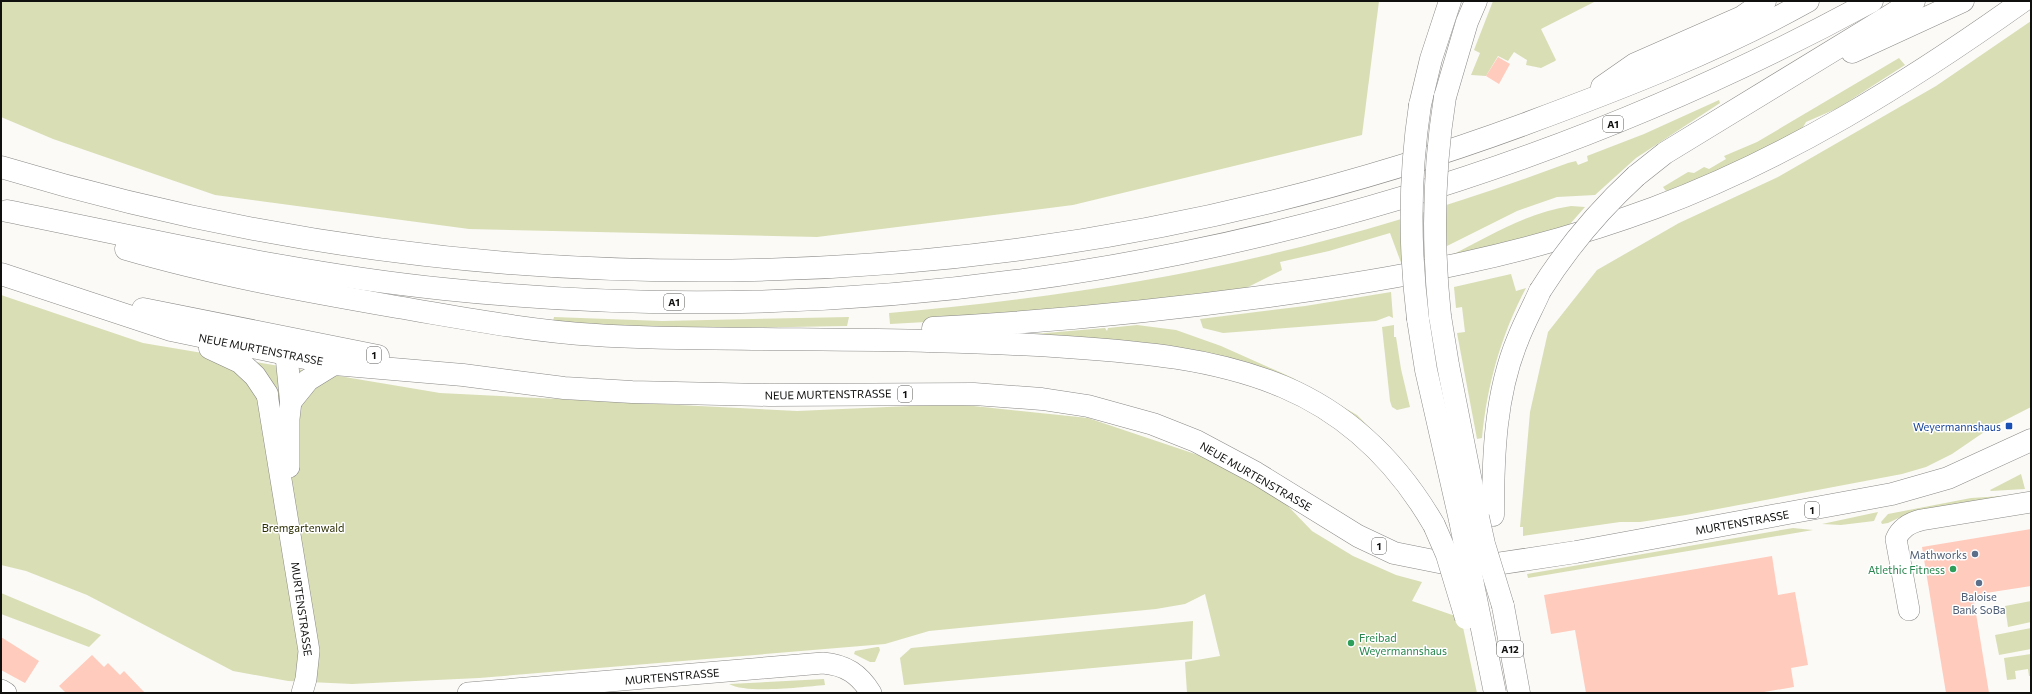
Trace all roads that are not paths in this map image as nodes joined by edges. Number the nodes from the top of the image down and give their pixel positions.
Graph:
1 (1450, 1) edge
2 (1476, 1) edge
3 (1765, 1) edge
4 (1808, 1) edge
5 (1872, 1) edge
6 (1914, 1) edge
7 (1963, 1) edge
8 (2023, 1) edge
9 (1789, 77) junction
10 (1577, 105) junction
11 (1, 168) edge
12 (4, 210) edge
13 (1, 274) edge
14 (65, 294) junction
15 (171, 330) junction
16 (760, 339) junction
17 (282, 348) junction
18 (334, 364) junction
19 (463, 375) junction
20 (267, 394) junction
21 (291, 401) junction
22 (2031, 440) edge
23 (2031, 502) edge
24 (1477, 517) junction
25 (290, 524) junction
26 (1444, 563) joint
27 (1909, 610) dead end
28 (1, 690) edge
29 (869, 690) edge
30 (6, 693) edge
31 (302, 693) edge
32 (468, 693) edge
33 (1483, 693) edge
34 (1495, 693) edge
35 (1519, 693) edge

1 - 24 main road, bridge
2 - 24 main road, bridge
3 - 10 main road
4 - 10 main road
5 - 12 main road, A1
6 - 9 main road
7 - 9 main road
8 - 16 main road
9 - 24 main road, bridge
10 - 11 main road
12 - 16 main road
13 - 14 main road, NEUE MURTENSTRASSE / 1
14 - 15 main road, NEUE MURTENSTRASSE / 1
14 - 17 main road, NEUE MURTENSTRASSE / 1
15 - 17 main road, NEUE MURTENSTRASSE / 1
15 - 20 main road
16 - 33 main road, bridge
17 - 18 main road, NEUE MURTENSTRASSE / 1
17 - 19 main road, NEUE MURTENSTRASSE / 1
17 - 20 main road
17 - 21 main road
18 - 19 main road, NEUE MURTENSTRASSE / 1
18 - 21 main road
19 - 26 main road, NEUE MURTENSTRASSE / 1
20 - 25 street, MURTENSTRASSE
21 - 25 street, MURTENSTRASSE
22 - 26 main road, MURTENSTRASSE / 1
23 - 27 street
24 - 34 main road, bridge
24 - 35 main road, A12, bridge
25 - 31 street, MURTENSTRASSE
28 - 30 street
29 - 32 street, MURTENSTRASSE

